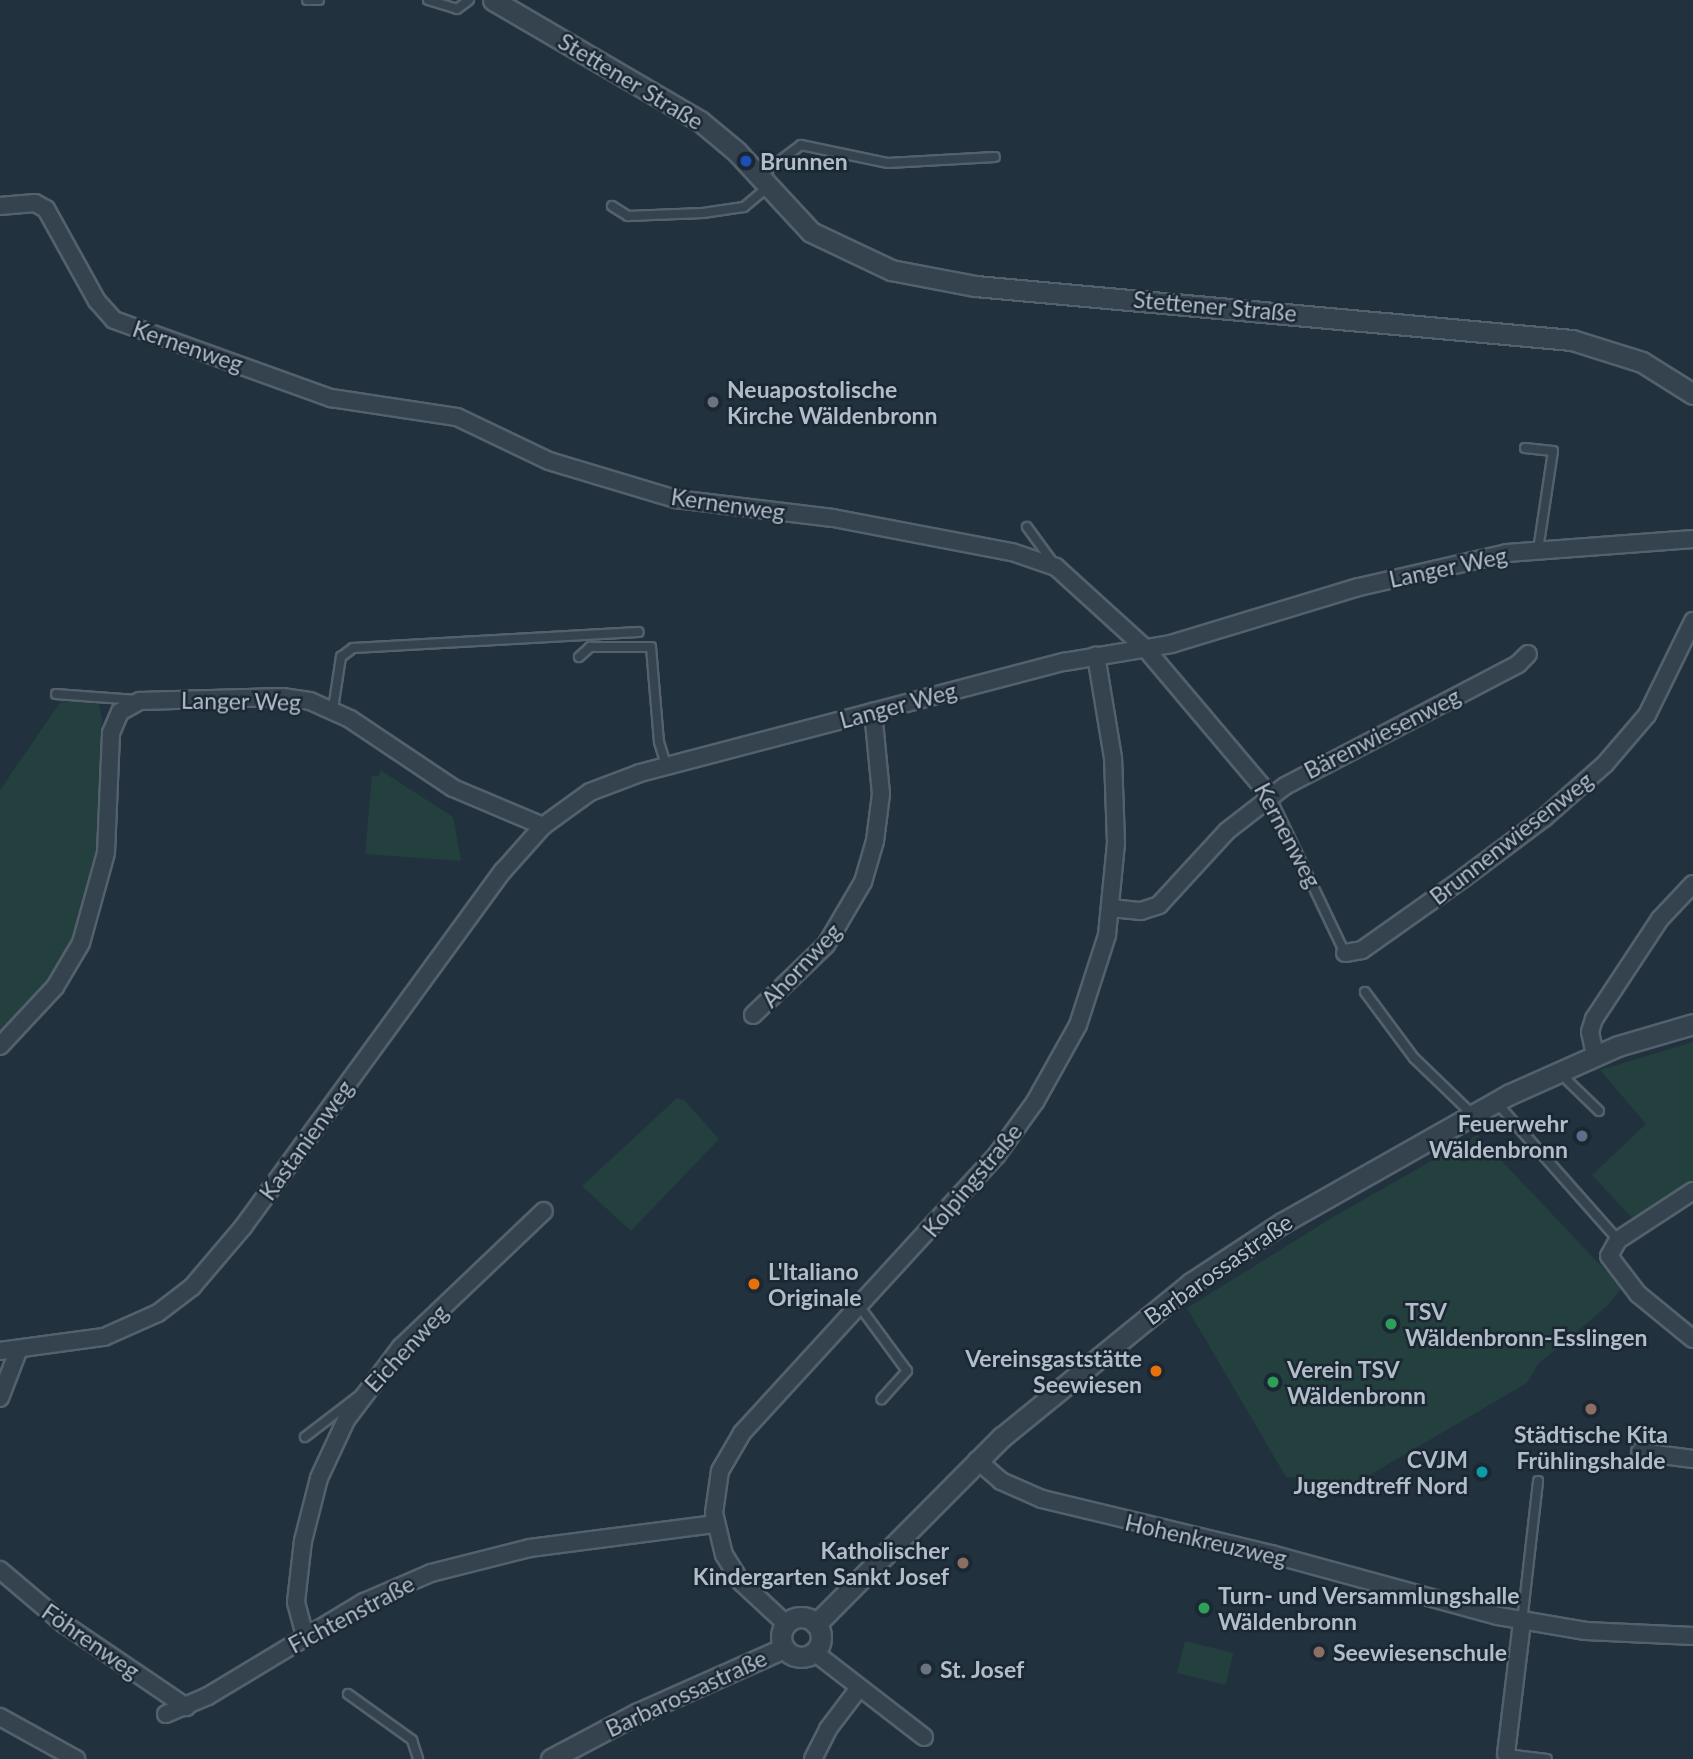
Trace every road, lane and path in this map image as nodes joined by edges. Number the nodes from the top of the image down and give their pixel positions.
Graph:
1 (307, 0) edge
2 (319, 0) edge
3 (428, 0) edge
4 (469, 0) edge
5 (493, 0) edge
6 (995, 157) dead end
7 (763, 182) junction
8 (0, 206) edge
9 (612, 206) dead end
10 (1693, 394) edge
11 (1525, 449) dead end
12 (1027, 527) dead end
13 (1693, 539) edge
14 (1538, 550) junction
15 (1056, 566) junction
16 (1693, 621) edge
17 (639, 632) dead end
18 (1145, 648) junction
19 (1528, 654) dead end
20 (1096, 655) junction
21 (579, 657) dead end
22 (56, 694) dead end
23 (140, 701) junction
24 (332, 709) junction
25 (873, 711) junction
26 (666, 765) junction
27 (1270, 796) junction
28 (543, 826) junction
29 (1693, 884) edge
30 (1111, 908) junction
31 (1345, 953) joint
32 (1365, 992) dead end
33 (753, 1015) dead end
34 (1693, 1024) edge
35 (0, 1046) edge
36 (1595, 1055) junction
37 (1564, 1069) junction
38 (1496, 1102) junction
39 (1599, 1111) dead end
40 (1473, 1115) junction
41 (1693, 1191) edge
42 (544, 1211) dead end
43 (1618, 1240) junction
44 (860, 1307) junction
45 (1693, 1339) edge
46 (0, 1351) edge
47 (18, 1351) junction
48 (364, 1392) junction
49 (0, 1398) edge
50 (882, 1399) dead end
51 (305, 1437) dead end
52 (1640, 1452) dead end
53 (1693, 1459) edge
54 (977, 1460) junction
55 (1538, 1481) dead end
56 (715, 1524) junction
57 (0, 1570) edge
58 (1522, 1622) junction
59 (786, 1624) junction
60 (816, 1625) junction
61 (304, 1636) junction
62 (1693, 1636) edge
63 (784, 1648) junction
64 (814, 1652) junction
65 (859, 1688) junction
66 (348, 1694) dead end
67 (186, 1707) junction
68 (166, 1714) dead end
69 (0, 1717) edge
70 (924, 1737) dead end
71 (1506, 1754) joint
72 (76, 1759) edge
73 (418, 1759) edge
74 (551, 1759) edge
75 (813, 1759) edge
76 (1547, 1759) edge

1 - 2 lane
3 - 4 lane
5 - 7 street, Stettener Straße
6 - 7 lane
7 - 9 lane
7 - 10 street, Stettener Straße
8 - 15 street, Kernenweg
11 - 14 lane
12 - 15 lane
13 - 14 street, Langer Weg
14 - 18 street, Langer Weg
15 - 18 street, Kernenweg
16 - 31 street, Brunnenwiesenweg
17 - 24 lane
18 - 20 street, Langer Weg
18 - 27 street, Kernenweg
19 - 27 street, Bärenwiesenweg
20 - 25 street, Langer Weg
20 - 30 street, Kolpingstraße
21 - 26 lane
22 - 23 lane
23 - 24 street, Langer Weg
23 - 35 street
24 - 28 street, Langer Weg
25 - 26 street, Langer Weg
25 - 33 street, Ahornweg
26 - 28 street, Langer Weg
27 - 30 street, Bärenwiesenweg
27 - 31 lane, Kernenweg
28 - 47 street, Kastanienweg
29 - 36 street
30 - 44 street, Kolpingstraße
32 - 40 lane
34 - 36 street, Barbarossastraße
36 - 37 street, Barbarossastraße
37 - 38 street, Barbarossastraße
37 - 39 lane
38 - 40 street, Barbarossastraße
38 - 43 lane
40 - 54 street, Barbarossastraße
41 - 43 street
42 - 48 street, Eichenweg
43 - 45 street
44 - 50 lane
44 - 56 street, Kolpingstraße
46 - 47 street, Kastanienweg
47 - 49 street
48 - 51 lane
48 - 61 street, Eichenweg
52 - 53 street
54 - 58 street, Hohenkreuzweg
54 - 60 street, Barbarossastraße
55 - 58 lane
56 - 59 street, Kolpingstraße
56 - 61 street, Fichtenstraße
57 - 67 street, Föhrenweg
58 - 62 street, Hohenkreuzweg
58 - 71 street
59 - 60 street, Barbarossastraße
59 - 63 street, Barbarossastraße
60 - 64 street
61 - 67 street, Fichtenstraße
63 - 64 street, Barbarossastraße
63 - 74 street, Barbarossastraße
64 - 65 street
65 - 70 street
65 - 75 street
66 - 73 lane
67 - 68 street, Fichtenstraße
69 - 72 street
71 - 76 lane

